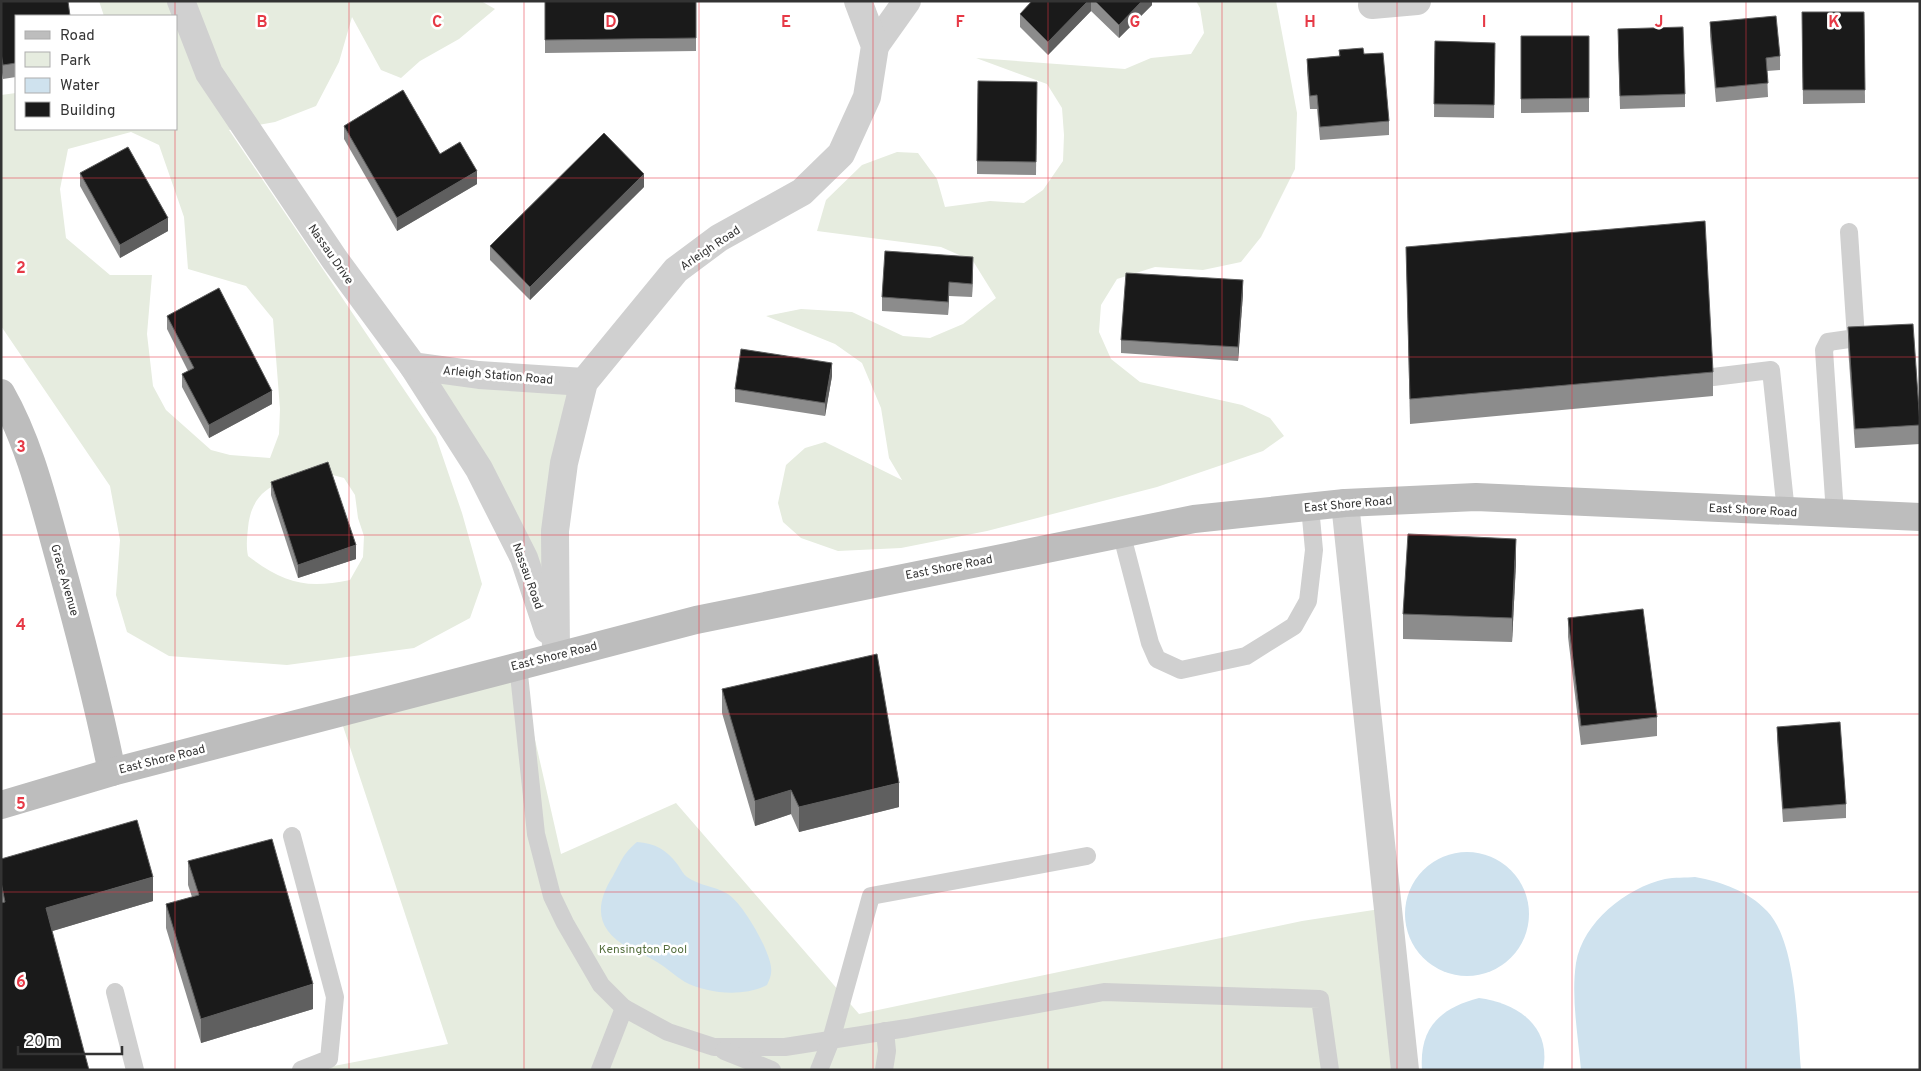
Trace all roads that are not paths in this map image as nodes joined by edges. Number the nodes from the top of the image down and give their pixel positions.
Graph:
1 (907, 1) edge
2 (1417, 1) edge
3 (183, 3) edge
4 (858, 3) edge
5 (1372, 6) dead end
6 (874, 46) junction
7 (1849, 232) dead end
8 (413, 366) junction
9 (1712, 377) edge
10 (584, 382) junction
11 (1, 393) edge
12 (494, 499) joint
13 (1346, 503) junction
14 (1310, 506) junction
15 (1786, 512) junction
16 (1835, 514) junction
17 (1920, 517) edge
18 (1121, 532) junction
19 (556, 655) junction
20 (518, 665) junction
21 (112, 772) junction
22 (1, 805) edge
23 (292, 836) dead end
24 (1087, 856) dead end
25 (115, 992) dead end
26 (624, 1008) junction
27 (886, 1031) junction
28 (831, 1040) junction
29 (714, 1047) junction
30 (135, 1070) edge
31 (301, 1070) edge
32 (600, 1070) edge
33 (772, 1070) edge
34 (819, 1070) edge
35 (884, 1070) edge
36 (1330, 1070) edge
37 (1405, 1070) edge

1 - 6 street, Arleigh Road
2 - 5 street
3 - 8 street, Nassau Drive
4 - 6 street, Arleigh Road
6 - 10 street, Arleigh Road
7 - 16 lane
8 - 10 street, Arleigh Station Road
8 - 12 street, Nassau Drive
9 - 15 lane
10 - 19 street, Arleigh Road
11 - 21 main road, Grace Avenue
12 - 19 street, Nassau Road
13 - 14 main road, East Shore Road
13 - 15 main road, East Shore Road
13 - 37 street
14 - 18 main road, East Shore Road
14 - 18 lane
15 - 16 main road, East Shore Road
16 - 17 main road, East Shore Road
18 - 19 main road, East Shore Road
19 - 20 main road, East Shore Road
20 - 21 main road, East Shore Road
20 - 26 lane
21 - 22 main road, East Shore Road
23 - 31 lane
24 - 28 lane
25 - 30 lane
26 - 29 lane
26 - 32 lane
27 - 28 lane
27 - 35 lane
27 - 36 lane
28 - 29 lane
28 - 34 lane
29 - 33 lane

